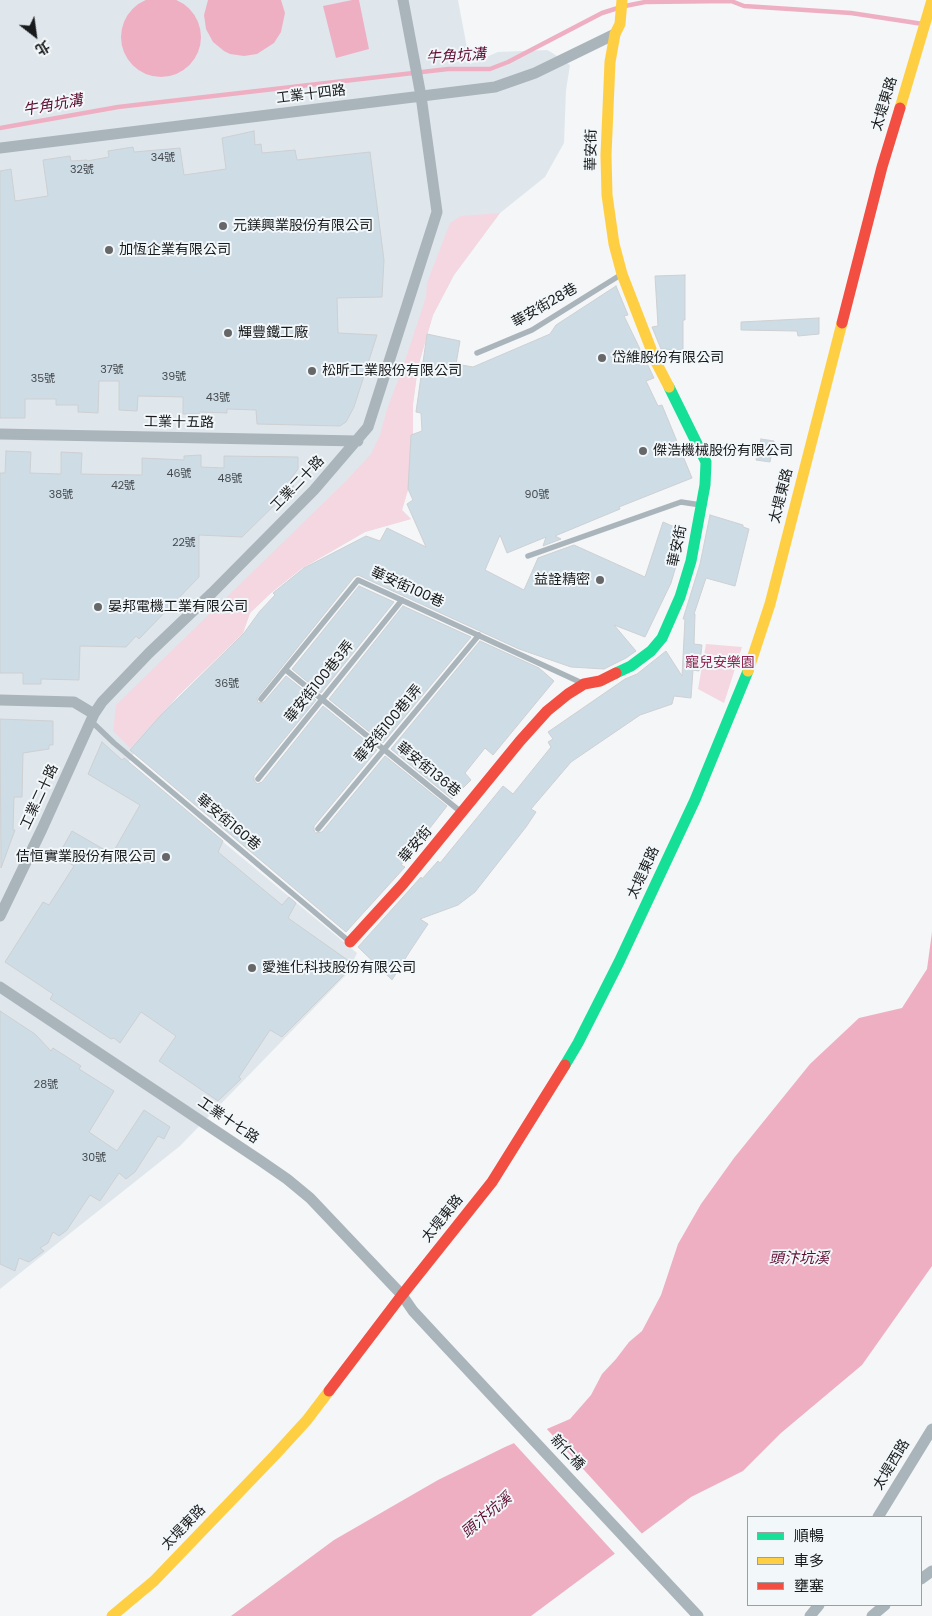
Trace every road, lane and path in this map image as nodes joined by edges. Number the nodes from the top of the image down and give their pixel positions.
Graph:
1 (403, 0) edge
2 (622, 0) edge
3 (932, 0) edge
4 (617, 29) junction
5 (420, 93) junction
6 (0, 148) edge
7 (622, 274) junction
8 (477, 353) dead end
9 (0, 434) edge
10 (358, 441) junction
11 (701, 505) junction
12 (528, 556) dead end
13 (402, 600) junction
14 (479, 635) junction
15 (286, 670) junction
16 (584, 684) junction
17 (261, 699) dead end
18 (0, 700) edge
19 (322, 700) junction
20 (93, 718) junction
21 (384, 751) junction
22 (258, 779) dead end
23 (462, 814) junction
24 (318, 829) dead end
25 (0, 916) edge
26 (350, 942) joint
27 (0, 987) edge
28 (402, 1295) junction
29 (413, 1311) joint
30 (932, 1429) edge
31 (879, 1516) edge
32 (818, 1606) edge
33 (884, 1606) edge
34 (112, 1616) edge
35 (698, 1616) edge
36 (810, 1616) edge
37 (872, 1616) edge

1 - 5 street, 工業二十路
2 - 4 street, 華安街
3 - 28 street, 太堤東路
4 - 5 street, 工業十四路
4 - 7 street, 華安街
5 - 6 street, 工業十四路
5 - 10 street, 工業二十路
7 - 8 lane, 華安街28巷
7 - 11 street, 華安街
9 - 10 street, 工業十五路
10 - 20 street, 工業二十路
11 - 12 lane
11 - 16 street, 華安街
13 - 14 lane, 華安街100巷
13 - 15 lane, 華安街100巷
13 - 19 lane, 華安街100巷3弄
14 - 16 lane, 華安街100巷
14 - 21 lane, 華安街100巷1弄
15 - 17 lane, 華安街100巷
15 - 19 lane, 華安街136巷
16 - 23 street, 華安街
18 - 20 street
19 - 21 lane, 華安街136巷
19 - 22 lane, 華安街100巷3弄
20 - 25 street, 工業二十路
20 - 26 lane, 華安街160巷
21 - 23 lane, 華安街136巷
21 - 24 lane, 華安街100巷1弄
23 - 26 street, 華安街
27 - 28 street, 工業十七路
28 - 29 street, 工業十七路
28 - 34 street, 太堤東路
29 - 35 street, 新仁橋
30 - 31 street, 太堤西路
32 - 36 street
33 - 37 street

